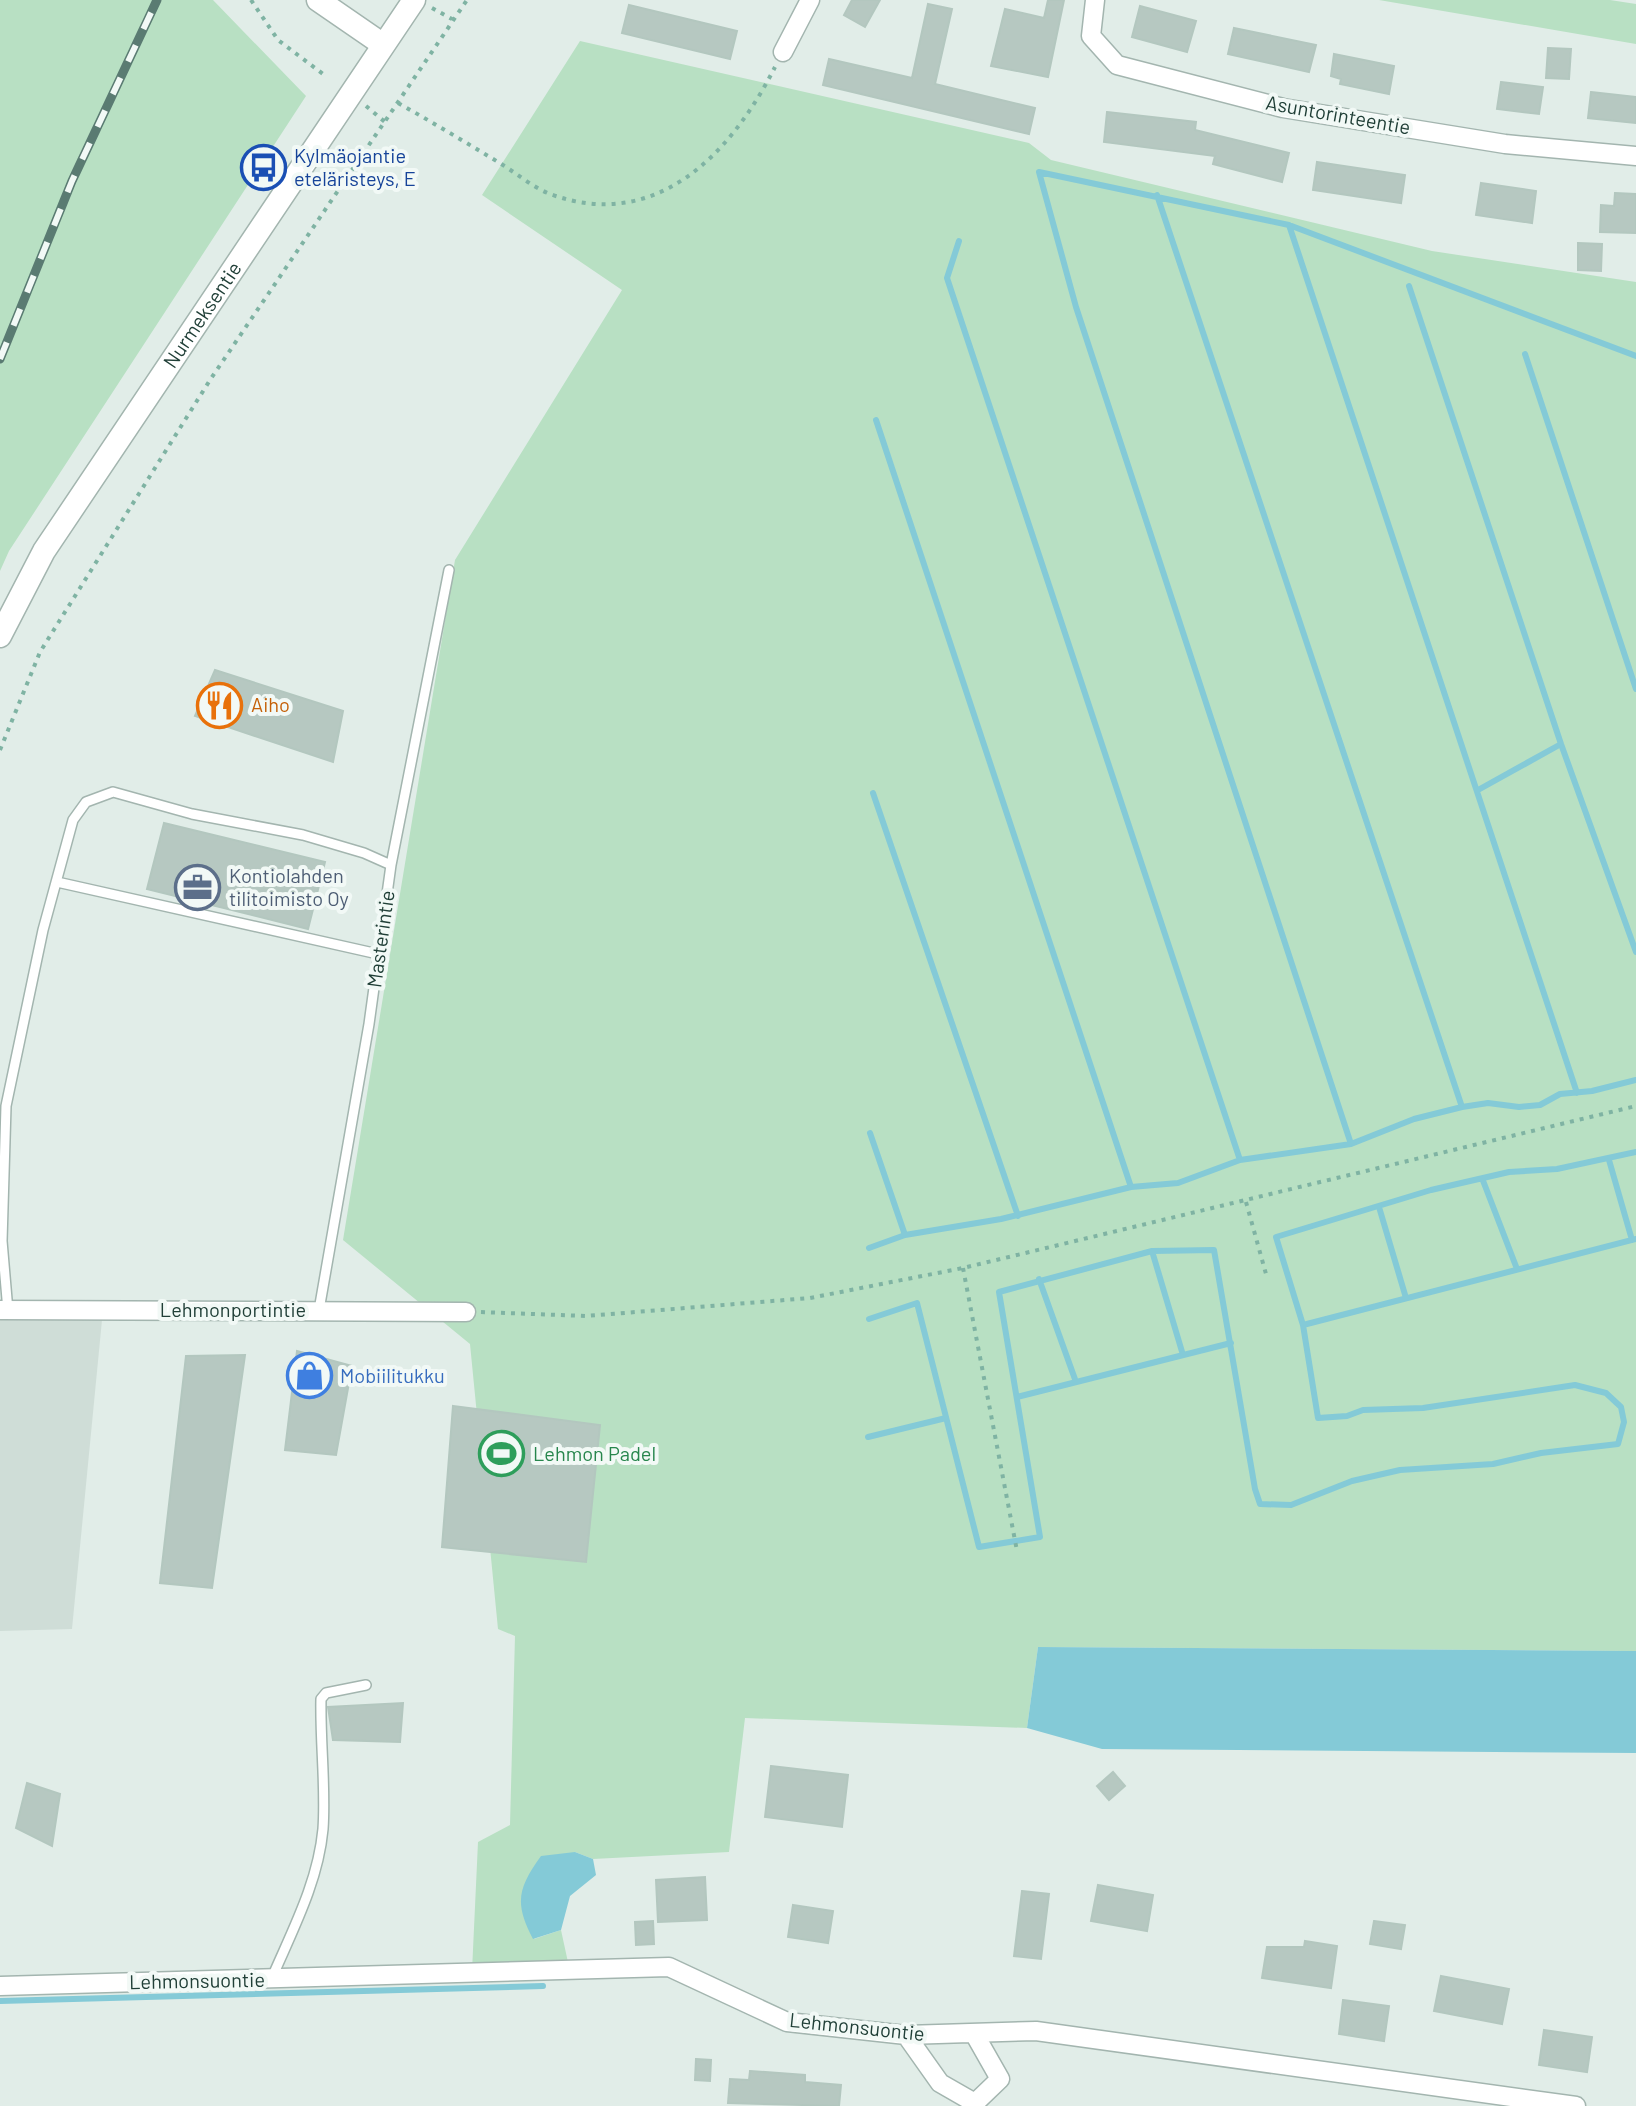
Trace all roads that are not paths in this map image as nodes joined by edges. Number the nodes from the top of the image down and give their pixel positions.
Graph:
1 (318, 0) edge
2 (810, 0) edge
3 (1095, 0) edge
4 (422, 3) edge
5 (382, 44) junction
6 (783, 52) road end
7 (1636, 156) edge
8 (449, 570) dead end
9 (0, 636) edge
10 (391, 865) junction
11 (57, 882) junction
12 (378, 954) junction
13 (3, 1115) edge
14 (1, 1241) edge
15 (4, 1310) edge
16 (319, 1310) junction
17 (466, 1312) road end
18 (366, 1685) dead end
19 (271, 1980) junction
20 (0, 1986) edge
21 (906, 2035) junction
22 (975, 2035) junction
23 (1576, 2106) edge

1 - 5 street
2 - 6 street
3 - 7 street, Asuntorinteentie
4 - 5 street, Nurmeksentie
5 - 9 street, Nurmeksentie
8 - 10 lane, Masterintie
10 - 11 lane
10 - 12 lane, Masterintie
11 - 12 lane
11 - 13 lane
12 - 16 lane, Masterintie
13 - 14 lane
14 - 15 lane
15 - 16 street, Lehmonportintie
16 - 17 street, Lehmonportintie
18 - 19 lane
19 - 20 street, Lehmonsuontie
19 - 21 street, Lehmonsuontie
21 - 22 street, Lehmonsuontie
21 - 22 street
22 - 23 street, Lehmonsuontie

